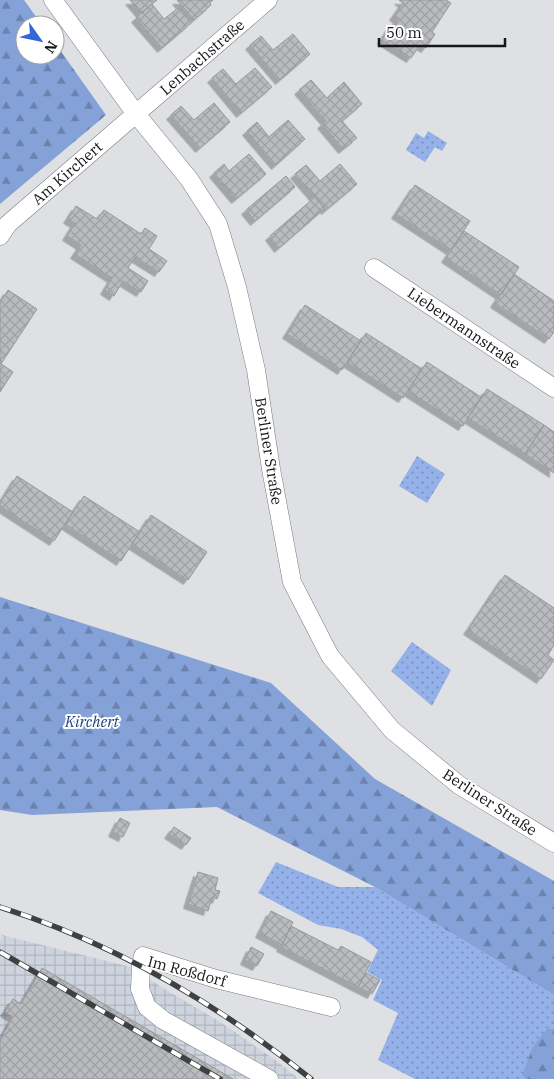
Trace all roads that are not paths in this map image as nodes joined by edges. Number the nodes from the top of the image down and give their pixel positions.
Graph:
1 (268, 0) edge
2 (55, 1) edge
3 (136, 114) junction
4 (3, 230) edge
5 (374, 268) dead end
6 (554, 388) edge
7 (554, 843) edge
8 (331, 1007) dead end
9 (270, 1079) edge

1 - 3 street, Lenbachstraße
2 - 3 street, Berliner Straße
3 - 4 street, Am Kirchert
3 - 7 street, Berliner Straße
5 - 6 street, Liebermannstraße
8 - 9 street, Im Roßdorf

